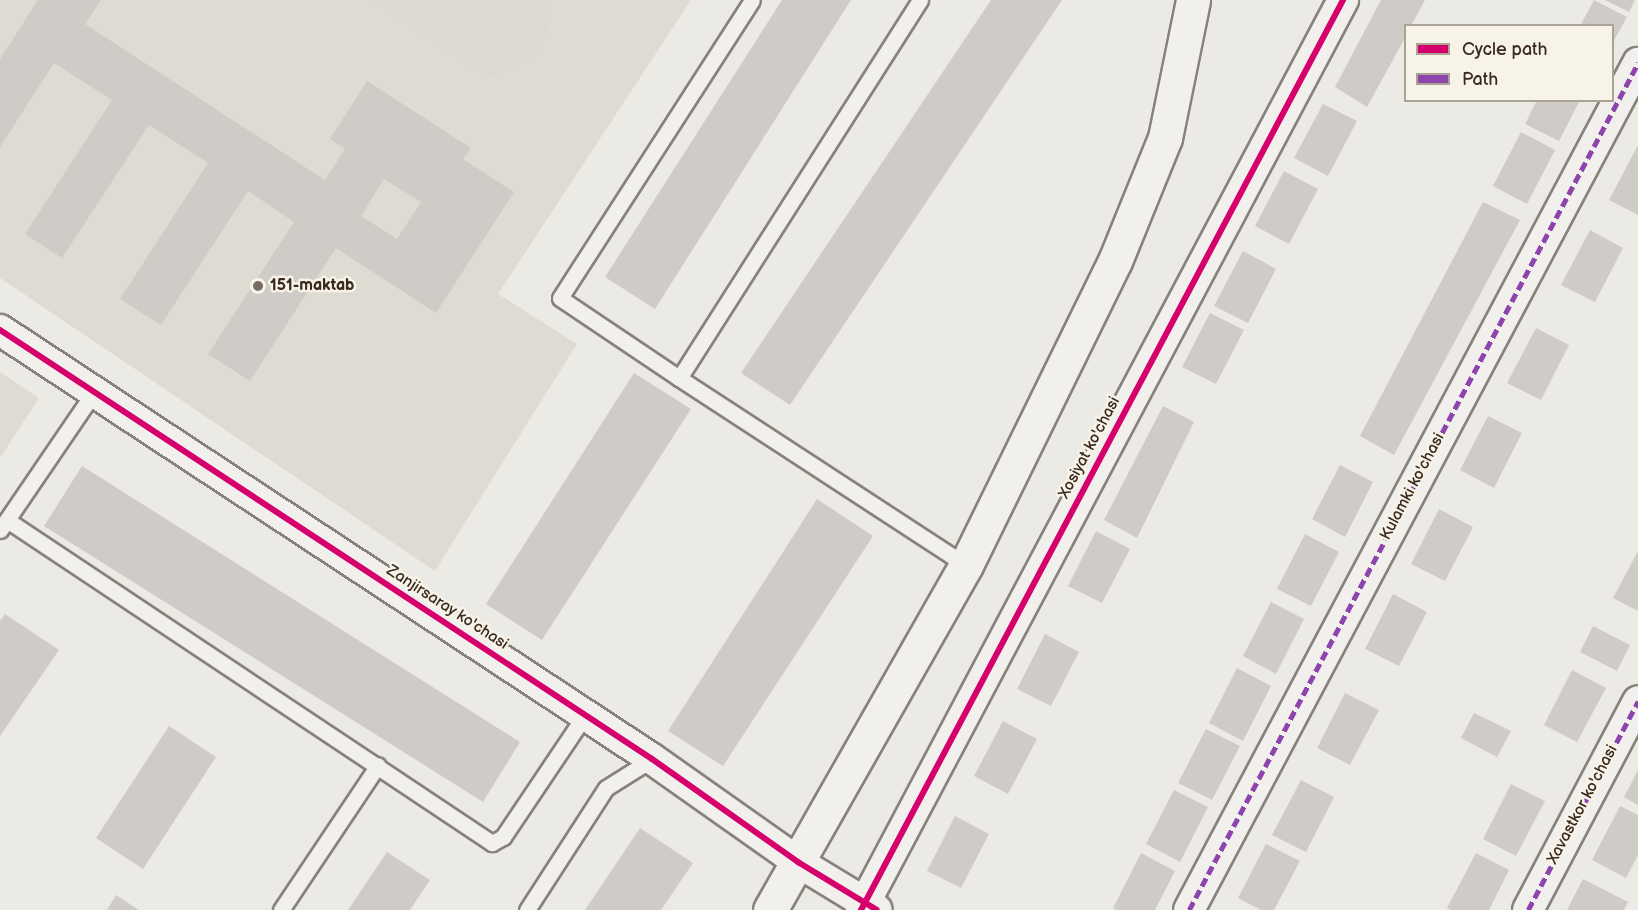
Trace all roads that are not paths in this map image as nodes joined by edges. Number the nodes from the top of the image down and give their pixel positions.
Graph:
1 (752, 0) edge
2 (920, 0) edge
3 (1193, 0) edge
4 (1343, 0) edge
5 (1638, 63) edge
6 (0, 330) edge
7 (679, 378) junction
8 (94, 392) junction
9 (3, 525) edge
10 (966, 564) junction
11 (1638, 700) edge
12 (585, 715) junction
13 (652, 759) junction
14 (378, 765) junction
15 (798, 862) junction
16 (868, 908) edge
17 (281, 910) edge
18 (527, 910) edge
19 (770, 910) edge
20 (1189, 910) edge
21 (1528, 910) edge

1 - 7 lane
2 - 7 lane
3 - 10 main road
4 - 16 street, Xosiyat ko'chasi
5 - 20 street, Kulamki ko'chasi
6 - 8 street, Zanjirsaray ko'chasi
7 - 10 lane
8 - 9 lane
8 - 12 street, Zanjirsaray ko'chasi
9 - 14 lane
10 - 15 main road
11 - 21 street, Xavastkor ko'chasi
12 - 13 street, Zanjirsaray ko'chasi
12 - 14 lane
13 - 15 street, Zanjirsaray ko'chasi
13 - 18 lane
14 - 17 lane
15 - 16 street, Zanjirsaray ko'chasi
15 - 19 main road

